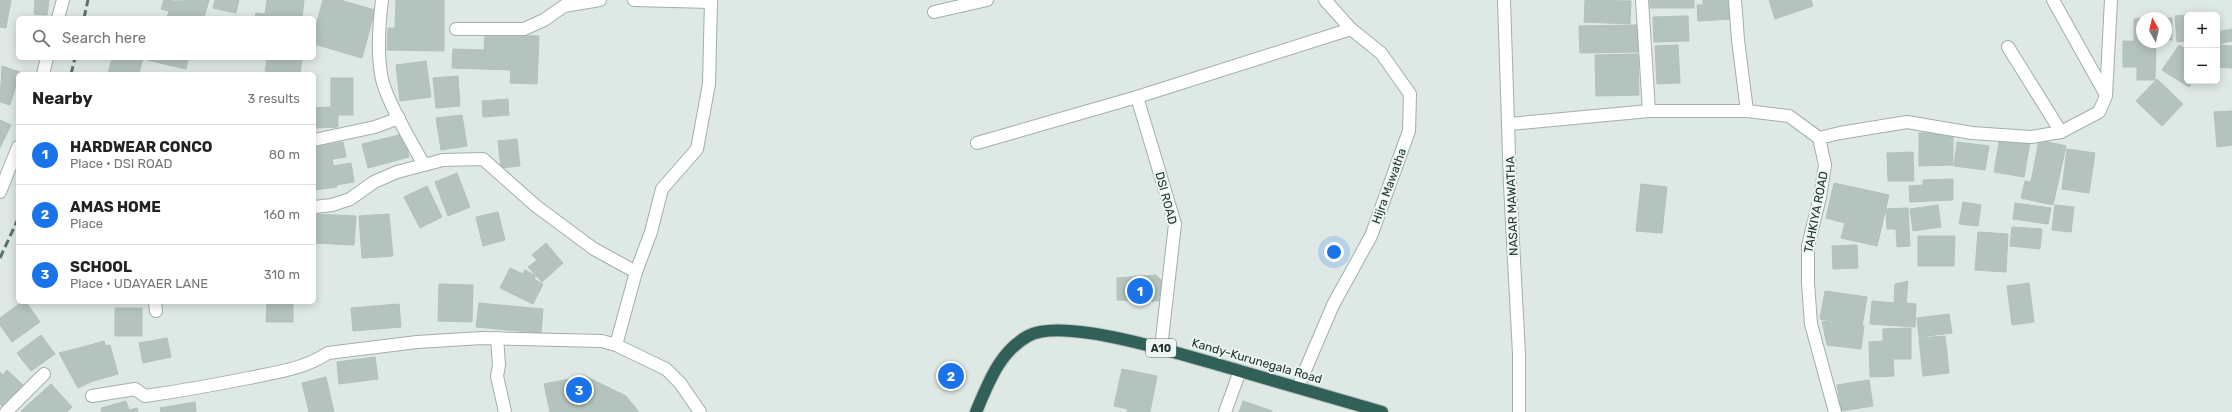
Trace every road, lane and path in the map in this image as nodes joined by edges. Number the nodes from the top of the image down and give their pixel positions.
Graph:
1 (63, 0) edge
2 (382, 0) edge
3 (600, 0) edge
4 (634, 0) edge
5 (987, 0) edge
6 (1326, 0) edge
7 (1504, 0) edge
8 (1642, 0) edge
9 (1735, 0) edge
10 (2053, 0) edge
11 (2111, 0) edge
12 (711, 1) edge
13 (934, 12) dead end
14 (59, 16) edge
15 (456, 29) dead end
16 (1350, 29) junction
17 (2008, 47) dead end
18 (46, 60) edge
19 (44, 72) edge
20 (2106, 96) junction
21 (1137, 97) junction
22 (1649, 111) junction
23 (1747, 111) junction
24 (399, 118) junction
25 (1509, 124) junction
26 (2061, 132) junction
27 (1819, 138) junction
28 (316, 140) edge
29 (977, 143) dead end
30 (16, 152) edge
31 (424, 165) junction
32 (0, 192) edge
33 (316, 207) edge
34 (636, 272) junction
35 (497, 338) junction
36 (616, 345) junction
37 (1161, 348) junction
38 (1240, 371) junction
39 (44, 374) dead end
40 (1298, 387) junction
41 (92, 396) dead end
42 (11, 410) edge
43 (505, 412) edge
44 (700, 412) edge
45 (976, 412) edge
46 (1225, 412) edge
47 (1382, 412) edge
48 (1519, 412) edge
49 (1835, 412) edge

1 - 14 street
2 - 24 street
3 - 15 street
4 - 12 street
5 - 13 street
6 - 16 street, Hijra Mawatha
7 - 25 street, NASAR MAWATHA
8 - 22 street
9 - 23 street
10 - 20 street
11 - 20 street
12 - 34 street
16 - 21 street
16 - 40 street, Hijra Mawatha
17 - 26 street
18 - 19 street
20 - 26 street
21 - 29 street
21 - 37 street, DSI ROAD
22 - 23 street
22 - 25 street
23 - 27 street
24 - 28 street
24 - 31 street
25 - 48 street, NASAR MAWATHA
26 - 27 street
27 - 49 street, TAHKIYA ROAD
30 - 32 street
31 - 33 street
31 - 34 street
34 - 36 street
35 - 36 street
35 - 41 street
35 - 43 street
36 - 44 street
37 - 38 highway, Kandy-Kurunegala Road / A10
37 - 45 highway, Kandy-Kurunegala Road / A10
38 - 40 highway, Kandy-Kurunegala Road / A10
38 - 46 street
39 - 42 street
40 - 47 highway, Kandy-Kurunegala Road / A10

